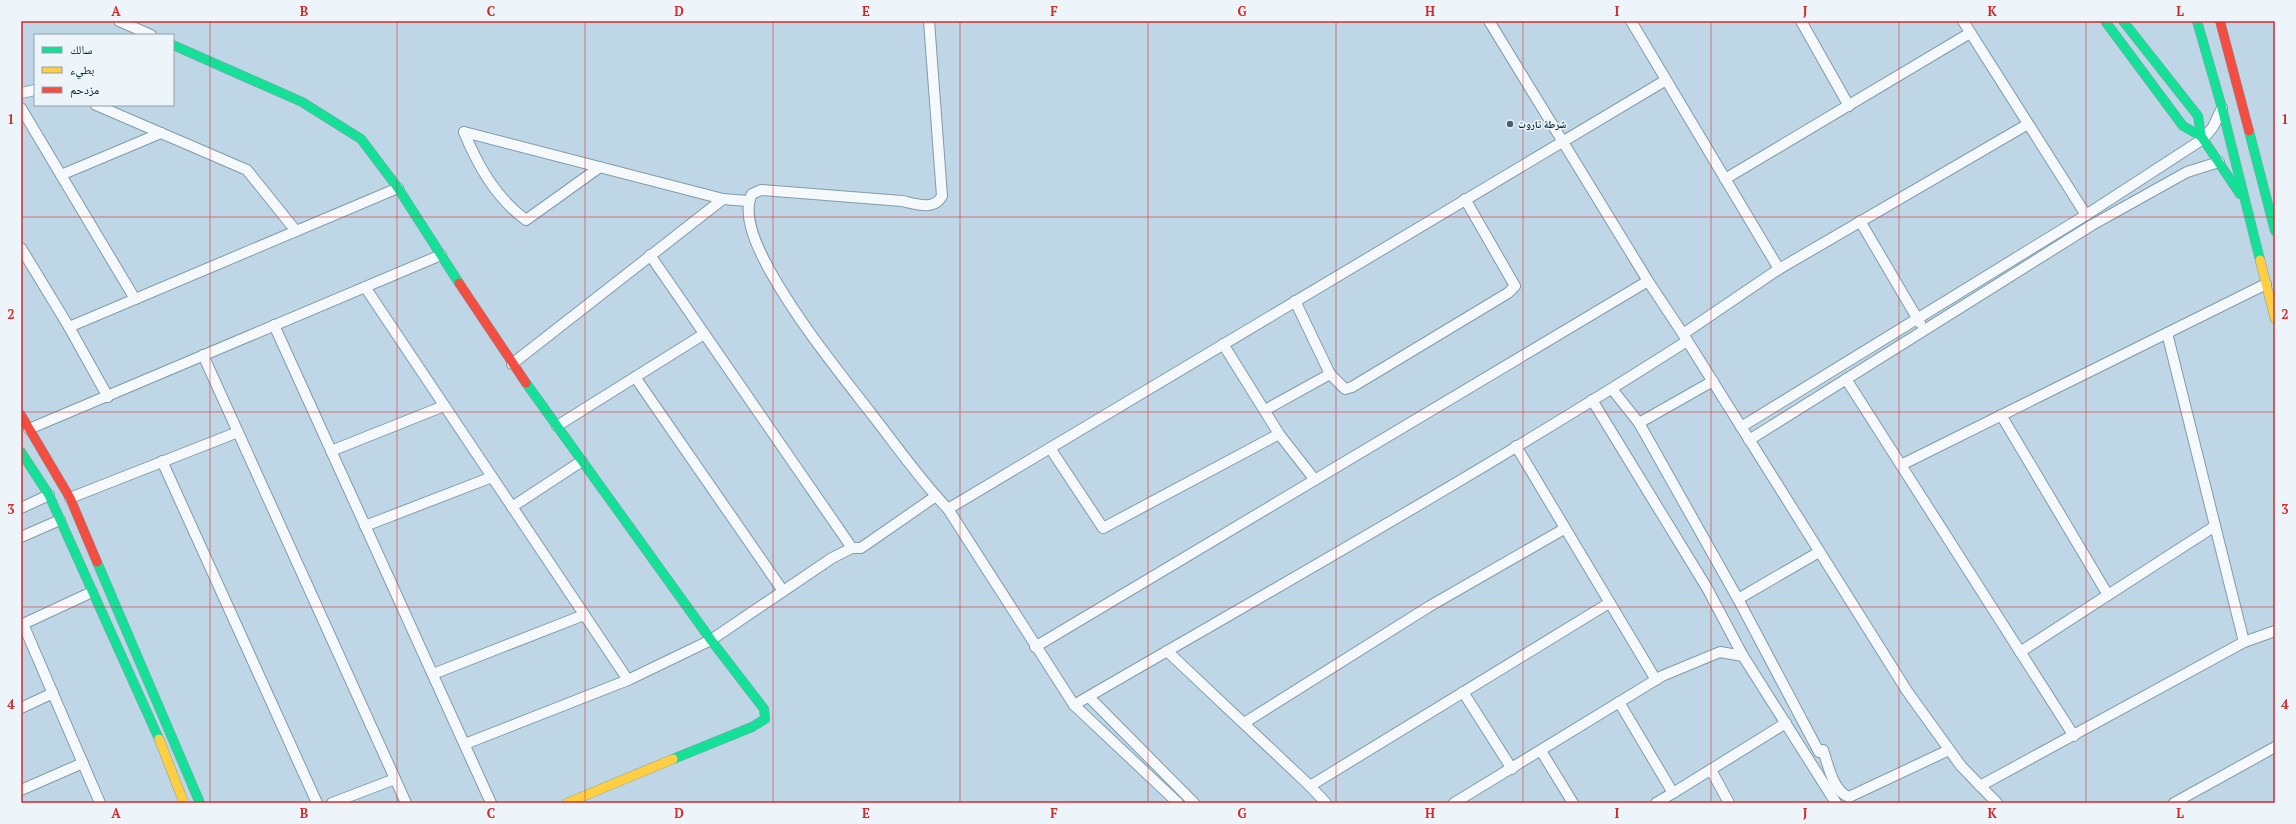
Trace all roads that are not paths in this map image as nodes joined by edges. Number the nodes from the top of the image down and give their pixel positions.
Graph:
1 (119, 21) edge
2 (928, 21) edge
3 (1489, 21) edge
4 (1631, 21) edge
5 (1801, 21) edge
6 (2105, 21) edge
7 (2123, 21) edge
8 (2197, 21) edge
9 (2220, 21) edge
10 (1968, 25) edge
11 (149, 34) edge
12 (174, 45) edge
13 (1666, 80) junction
14 (34, 90) edge
15 (21, 93) edge
16 (98, 106) edge
17 (1849, 106) junction
18 (21, 108) edge
19 (2222, 108) junction
20 (2028, 124) junction
21 (161, 133) junction
22 (2202, 137) junction
23 (1563, 140) junction
24 (2219, 162) junction
25 (600, 167) junction
26 (61, 175) junction
27 (1725, 180) junction
28 (398, 188) junction
29 (723, 199) junction
30 (1464, 199) junction
31 (748, 201) junction
32 (2246, 202) junction
33 (2086, 215) junction
34 (1860, 221) junction
35 (296, 231) junction
36 (2275, 231) edge
37 (21, 248) edge
38 (441, 255) junction
39 (650, 255) junction
40 (1779, 268) junction
41 (1648, 281) junction
42 (2266, 284) junction
43 (365, 287) junction
44 (135, 299) junction
45 (1295, 301) junction
46 (1917, 318) junction
47 (2275, 319) edge
48 (274, 326) junction
49 (69, 327) junction
50 (1924, 330) junction
51 (2167, 333) junction
52 (704, 334) junction
53 (1685, 337) junction
54 (1223, 344) junction
55 (203, 356) junction
56 (512, 364) junction
57 (1330, 374) junction
58 (635, 377) junction
59 (1846, 379) junction
60 (1713, 381) junction
61 (1612, 389) junction
62 (108, 397) junction
63 (1592, 400) junction
64 (444, 406) junction
65 (1265, 410) junction
66 (21, 415) edge
67 (2001, 415) junction
68 (1639, 423) junction
69 (557, 426) junction
70 (1741, 427) junction
71 (29, 429) junction
72 (238, 432) junction
73 (1279, 434) junction
74 (1749, 440) junction
75 (1516, 446) junction
76 (1050, 448) junction
77 (331, 451) junction
78 (21, 452) edge
79 (162, 461) junction
80 (582, 461) junction
81 (1901, 465) junction
82 (492, 477) junction
83 (1315, 480) junction
84 (49, 495) junction
85 (936, 496) junction
86 (70, 498) junction
87 (512, 507) junction
88 (21, 508) edge
89 (948, 509) junction
90 (60, 520) junction
91 (365, 526) junction
92 (2215, 526) junction
93 (1564, 528) junction
94 (21, 537) edge
95 (852, 548) junction
96 (1819, 552) junction
97 (783, 591) junction
98 (92, 592) junction
99 (2108, 595) junction
100 (1738, 599) junction
101 (1609, 603) junction
102 (584, 615) junction
103 (22, 625) edge
104 (2275, 631) edge
105 (711, 640) junction
106 (2244, 642) junction
107 (1035, 647) junction
108 (1167, 651) junction
109 (2020, 652) junction
110 (1744, 656) junction
111 (433, 674) junction
112 (628, 680) junction
113 (1656, 680) junction
114 (1464, 692) junction
115 (53, 693) junction
116 (1089, 697) junction
117 (1619, 702) junction
118 (1074, 705) junction
119 (21, 708) edge
120 (1244, 723) junction
121 (1786, 724) junction
122 (2074, 736) junction
123 (465, 744) junction
124 (2275, 747) edge
125 (1949, 750) junction
126 (1541, 751) junction
127 (83, 763) junction
128 (1512, 769) junction
129 (1711, 770) junction
130 (395, 778) junction
131 (1310, 786) junction
132 (1980, 786) junction
133 (21, 790) edge
134 (1673, 793) junction
135 (100, 803) edge
136 (184, 803) edge
137 (200, 803) edge
138 (317, 803) edge
139 (332, 803) edge
140 (406, 803) edge
141 (491, 803) edge
142 (566, 803) edge
143 (1178, 803) edge
144 (1194, 803) edge
145 (1326, 803) edge
146 (1454, 803) edge
147 (1573, 803) edge
148 (1656, 803) edge
149 (1729, 803) edge
150 (1836, 803) edge
151 (1997, 803) edge
152 (2174, 803) edge

1 - 11 street
2 - 31 street
3 - 23 street
4 - 13 street
5 - 17 street
6 - 22 street
7 - 22 street
8 - 19 street
9 - 36 street
10 - 17 street
10 - 20 street
12 - 28 street
13 - 23 street
13 - 27 street
14 - 15 street
16 - 21 street
17 - 27 street
18 - 26 street
19 - 22 street
19 - 32 street
20 - 33 street
20 - 34 street
21 - 26 street
21 - 35 street
22 - 24 street
22 - 33 street
23 - 30 street
23 - 41 street
24 - 32 street
24 - 50 street
25 - 25 street
25 - 29 street
26 - 44 street
27 - 40 street
28 - 35 street
28 - 38 street
29 - 31 street
29 - 39 street
30 - 45 street
30 - 57 street
31 - 85 street
32 - 42 street
33 - 46 street
34 - 40 street
34 - 46 street
35 - 44 street
37 - 49 street
38 - 43 street
38 - 56 street
39 - 52 street
39 - 56 street
40 - 53 street
41 - 53 street
41 - 83 street
42 - 47 street
42 - 51 street
43 - 48 street
43 - 64 street
44 - 49 street
45 - 54 street
45 - 57 street
46 - 50 street
46 - 70 street
48 - 55 street
48 - 77 street
49 - 62 street
50 - 59 street
51 - 67 street
51 - 92 street
52 - 58 street
52 - 95 street
53 - 60 street
53 - 61 street
54 - 65 street
54 - 76 street
55 - 62 street
55 - 72 street
56 - 69 street
57 - 65 street
58 - 69 street
58 - 97 street
59 - 74 street
59 - 81 street
60 - 68 street
60 - 70 street
61 - 63 street
61 - 68 street
62 - 71 street
63 - 75 street
63 - 110 street
64 - 77 street
64 - 82 street
65 - 73 street
66 - 71 street
67 - 81 street
67 - 99 street
68 - 100 street
69 - 80 street
70 - 74 street
71 - 86 street
72 - 79 street
72 - 130 street
73 - 76 street
73 - 83 street
74 - 96 street
75 - 93 street
75 - 108 street
76 - 89 street
77 - 91 street
78 - 84 street
79 - 86 street
79 - 138 street
80 - 87 street
80 - 105 street
81 - 109 street
82 - 87 street
82 - 91 street
83 - 107 street
84 - 88 street
84 - 90 street
85 - 89 street
85 - 95 street
86 - 137 street
87 - 102 street
89 - 107 street
90 - 94 street
90 - 98 street
91 - 111 street
92 - 99 street
92 - 106 street
93 - 101 street
93 - 120 street
95 - 97 street
96 - 100 street
96 - 125 street
97 - 105 street
98 - 103 street
98 - 136 street
99 - 109 street
100 - 125 street
101 - 113 street
101 - 114 street
102 - 111 street
102 - 112 street
103 - 115 street
104 - 106 street
105 - 112 street
105 - 142 street
106 - 122 street
107 - 118 street
108 - 116 street
108 - 120 street
109 - 122 street
110 - 113 street
110 - 121 street
111 - 123 street
112 - 123 street
113 - 117 street
114 - 128 street
114 - 131 street
115 - 119 street
115 - 127 street
116 - 118 street
116 - 144 street
117 - 126 street
117 - 134 street
118 - 143 street
120 - 131 street
121 - 129 street
121 - 150 street
122 - 132 street
123 - 141 street
124 - 152 street
125 - 132 street
126 - 128 street
126 - 147 street
127 - 133 street
127 - 135 street
128 - 146 street
129 - 134 street
129 - 149 street
130 - 139 street
130 - 140 street
131 - 145 street
132 - 151 street
134 - 148 street

